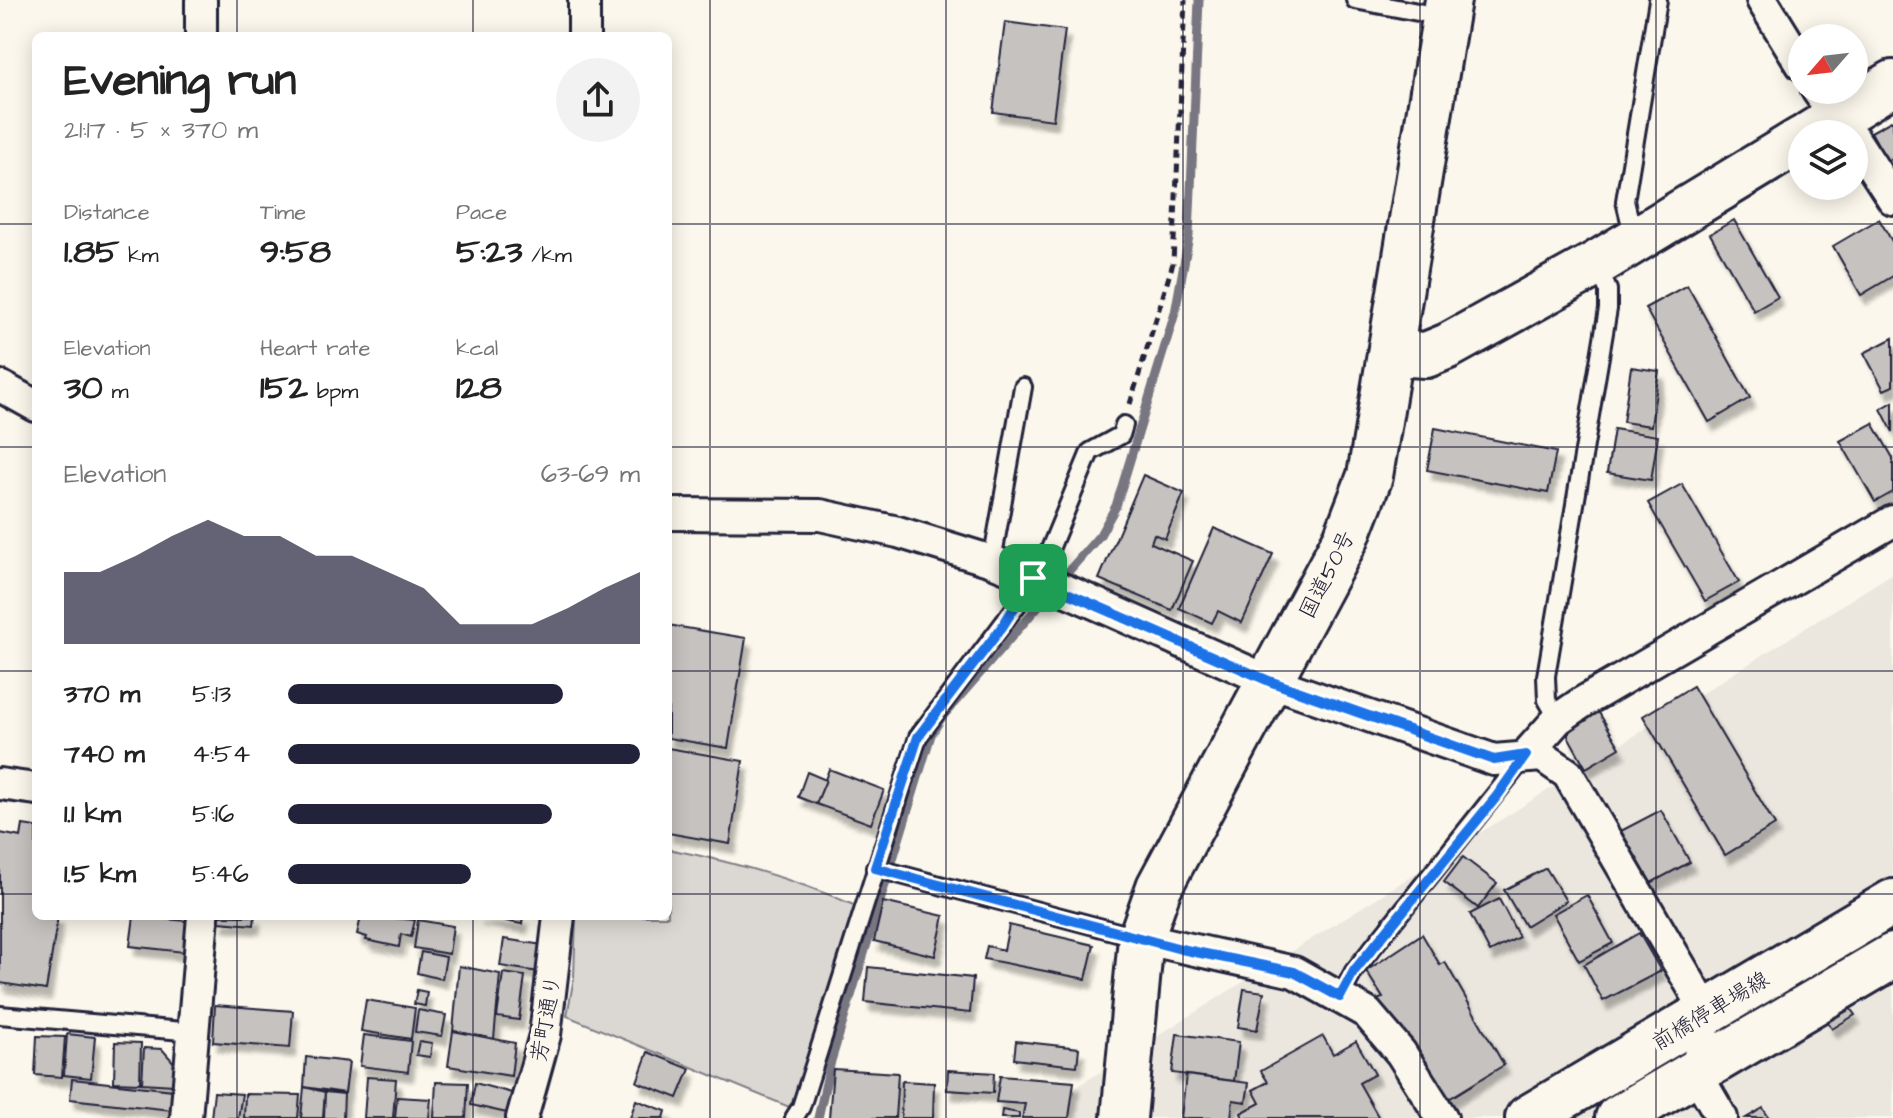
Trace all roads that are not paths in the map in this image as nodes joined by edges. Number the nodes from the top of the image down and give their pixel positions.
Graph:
1 (201, 0) edge
2 (584, 0) edge
3 (1355, 0) edge
4 (1658, 0) edge
5 (1762, 0) edge
6 (1447, 9) edge
7 (201, 32) edge
8 (584, 32) edge
9 (1788, 42) edge
10 (1893, 83) edge
11 (1837, 120) edge
12 (1788, 150) edge
13 (1868, 171) edge
14 (1893, 199) edge
15 (1635, 241) junction
16 (1596, 264) junction
17 (1392, 353) junction
18 (0, 386) edge
19 (1023, 387) dead end
20 (32, 404) edge
21 (1124, 425) road end
22 (672, 514) edge
23 (1893, 521) edge
24 (992, 561) junction
25 (1033, 578) junction
26 (1269, 681) junction
27 (1558, 719) junction
28 (1526, 755) junction
29 (0, 784) edge
30 (32, 788) edge
31 (876, 868) junction
32 (1893, 902) edge
33 (203, 920) edge
34 (559, 920) edge
35 (1141, 938) junction
36 (1893, 956) edge
37 (1340, 997) junction
38 (1707, 1012) junction
39 (0, 1015) edge
40 (194, 1032) junction
41 (1696, 1073) junction
42 (186, 1118) edge
43 (522, 1118) edge
44 (794, 1118) edge
45 (1124, 1118) edge
46 (1442, 1118) edge
47 (1528, 1118) edge
48 (1618, 1118) edge
49 (1722, 1118) edge

1 - 7 street
2 - 8 street
3 - 6 lane
4 - 15 lane
5 - 9 street
6 - 17 main road, 国道50号
10 - 11 main road
12 - 15 main road
13 - 14 street
15 - 16 main road
16 - 17 main road
16 - 27 lane
17 - 26 main road, 国道50号
18 - 20 street
19 - 24 lane
21 - 25 lane
22 - 24 street
23 - 27 street
24 - 25 street
25 - 26 street
25 - 31 lane
26 - 28 street
26 - 35 main road, 国道50号
27 - 28 street
28 - 37 lane
28 - 38 street
29 - 30 street
31 - 35 lane
31 - 44 lane
32 - 38 main road, 前橋停車場線
33 - 40 street
34 - 43 street, 芳町通り
35 - 37 street
35 - 45 main road, 国道50号
36 - 41 main road, 前橋停車場線
37 - 46 street
38 - 41 street
38 - 47 main road, 前橋停車場線
39 - 40 lane
40 - 42 street
41 - 48 main road, 前橋停車場線
41 - 49 street

